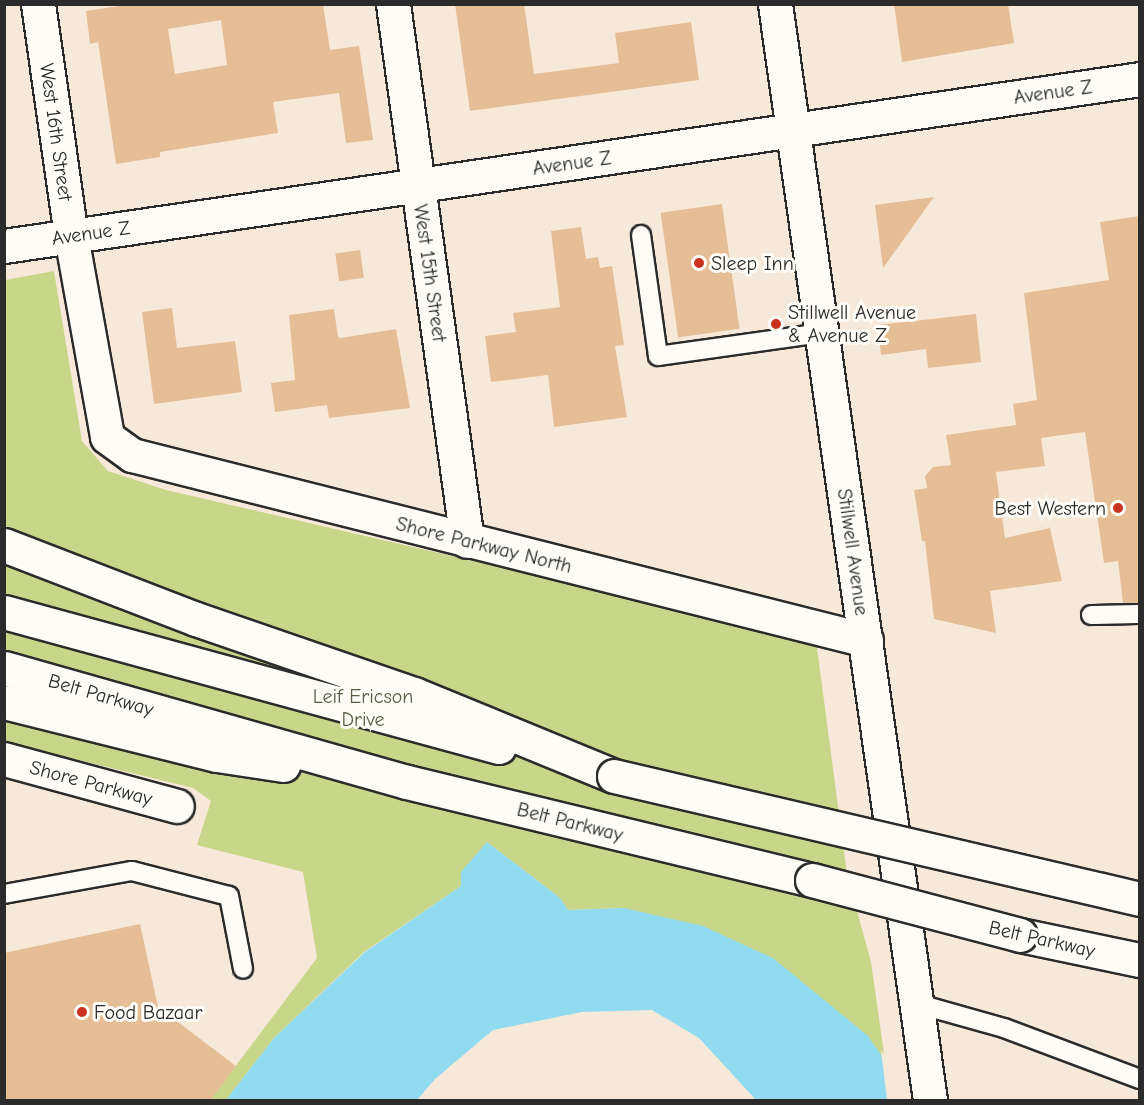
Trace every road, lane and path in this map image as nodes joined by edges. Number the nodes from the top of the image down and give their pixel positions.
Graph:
1 (38, 4) edge
2 (393, 4) edge
3 (775, 4) edge
4 (1140, 79) edge
5 (793, 130) junction
6 (418, 185) junction
7 (641, 235) dead end
8 (71, 236) junction
9 (4, 246) edge
10 (822, 333) junction
11 (107, 437) joint
12 (467, 541) junction
13 (4, 545) edge
14 (4, 612) edge
15 (1140, 614) edge
16 (1091, 615) dead end
17 (866, 640) junction
18 (4, 668) edge
19 (4, 702) edge
20 (410, 709) junction
21 (4, 759) edge
22 (407, 782) junction
23 (177, 806) dead end
24 (4, 894) edge
25 (1140, 899) edge
26 (1140, 960) edge
27 (243, 969) dead end
28 (915, 1003) junction
29 (1140, 1079) edge
30 (930, 1101) edge

1 - 8 main road, West 16th Street
2 - 6 main road, West 15th Street
3 - 5 main road, Stillwell Avenue
4 - 5 main road, Avenue Z
5 - 6 main road, Avenue Z
5 - 10 main road, Stillwell Avenue
6 - 8 main road, Avenue Z
6 - 12 main road, West 15th Street
7 - 10 lane
8 - 9 main road, Avenue Z
8 - 11 main road, West 16th Street
10 - 17 main road, Stillwell Avenue
11 - 12 main road, Shore Parkway North
12 - 17 main road, Shore Parkway North
13 - 20 main road
14 - 20 main road
15 - 16 lane
17 - 28 main road, Stillwell Avenue
18 - 22 main road, Belt Parkway
19 - 22 main road
20 - 25 main road, bridge
21 - 23 main road, Shore Parkway
22 - 26 main road, Belt Parkway, bridge
24 - 27 lane
28 - 29 lane
28 - 30 main road, Stillwell Avenue

